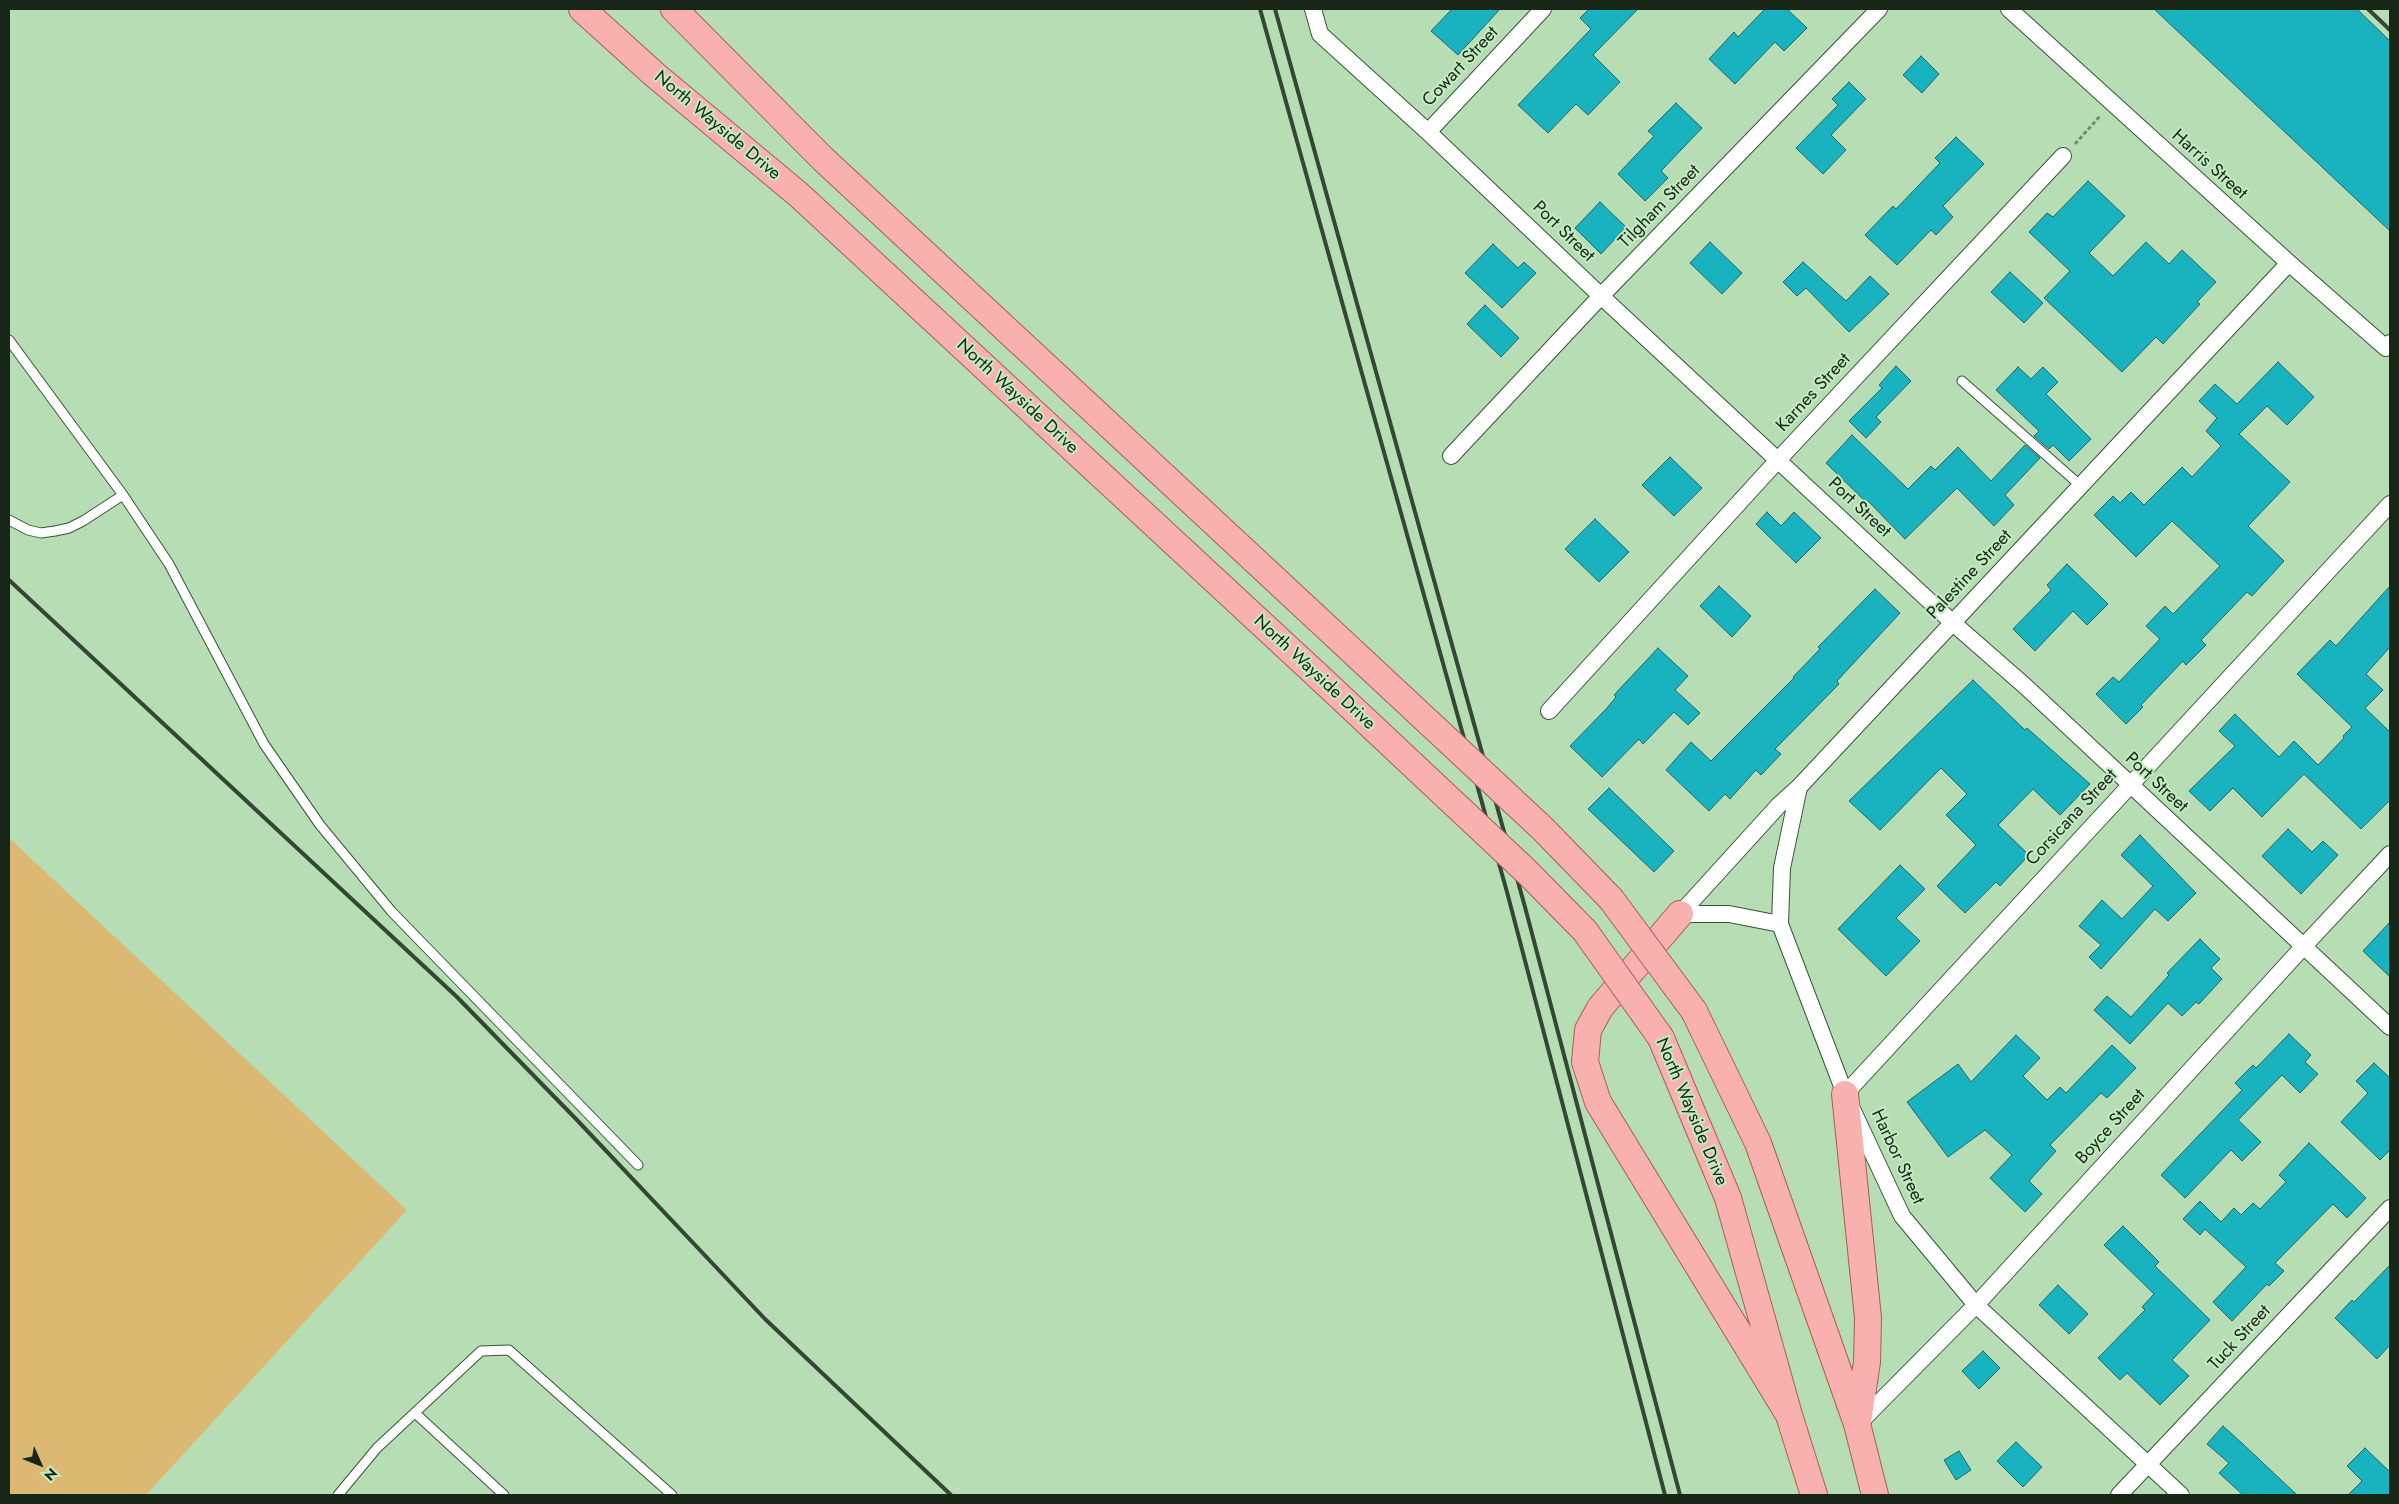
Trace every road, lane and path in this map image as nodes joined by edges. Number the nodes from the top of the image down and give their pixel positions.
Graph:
1 (582, 9) edge
2 (674, 9) edge
3 (1313, 9) edge
4 (1543, 9) edge
5 (1879, 9) edge
6 (2009, 9) edge
7 (2111, 104) junction
8 (1428, 132) junction
9 (2063, 156) joint
10 (2289, 263) junction
11 (1601, 296) junction
12 (9, 340) edge
13 (2388, 345) edge
14 (1962, 381) dead end
15 (1451, 456) dead end
16 (1778, 460) junction
17 (2081, 486) junction
18 (123, 495) junction
19 (2390, 504) edge
20 (9, 520) edge
21 (1953, 623) junction
22 (1549, 711) dead end
23 (2129, 785) junction
24 (1799, 787) junction
25 (2390, 854) edge
26 (1680, 914) junction
27 (1780, 924) junction
28 (2303, 946) junction
29 (2390, 1028) edge
30 (1845, 1094) junction
31 (638, 1165) dead end
32 (2390, 1208) edge
33 (1976, 1306) junction
34 (415, 1412) junction
35 (1789, 1415) junction
36 (1857, 1424) junction
37 (2148, 1465) junction
38 (342, 1494) edge
39 (504, 1495) edge
40 (672, 1495) edge
41 (1814, 1495) edge
42 (1875, 1495) edge
43 (2118, 1495) edge
44 (2182, 1495) edge

1 - 35 main road, North Wayside Drive, bridge
2 - 36 main road, bridge
3 - 8 street, Port Street
4 - 8 street, Cowart Street
5 - 11 street, Tilgham Street
6 - 7 street, Harris Street
7 - 9 path
7 - 10 street, Harris Street
8 - 11 street, Port Street
9 - 16 street, Karnes Street
10 - 13 street, Harris Street
10 - 17 street, Palestine Street
11 - 15 street, Tilgham Street
11 - 16 street, Port Street
12 - 18 lane
14 - 17 lane
16 - 21 street, Port Street
16 - 22 street, Karnes Street
17 - 21 street, Palestine Street
18 - 20 lane
18 - 31 lane
19 - 23 street, Corsicana Street
21 - 23 street, Port Street
21 - 24 street, Palestine Street
23 - 28 street, Port Street
23 - 30 street, Corsicana Street
24 - 26 street, Palestine Street
24 - 27 street
25 - 28 street, Boyce Street
26 - 27 street
26 - 35 main road
27 - 30 street, Harbor Street
28 - 29 street, Port Street
28 - 33 street, Boyce Street
30 - 33 street, Harbor Street
30 - 36 main road
32 - 37 street, Tuck Street
33 - 36 street, Boyce Street
33 - 37 street, Harbor Street
34 - 38 lane
34 - 39 lane
34 - 40 lane
35 - 41 main road, North Wayside Drive
36 - 42 main road
37 - 43 street, Tuck Street
37 - 44 street, Harbor Street

